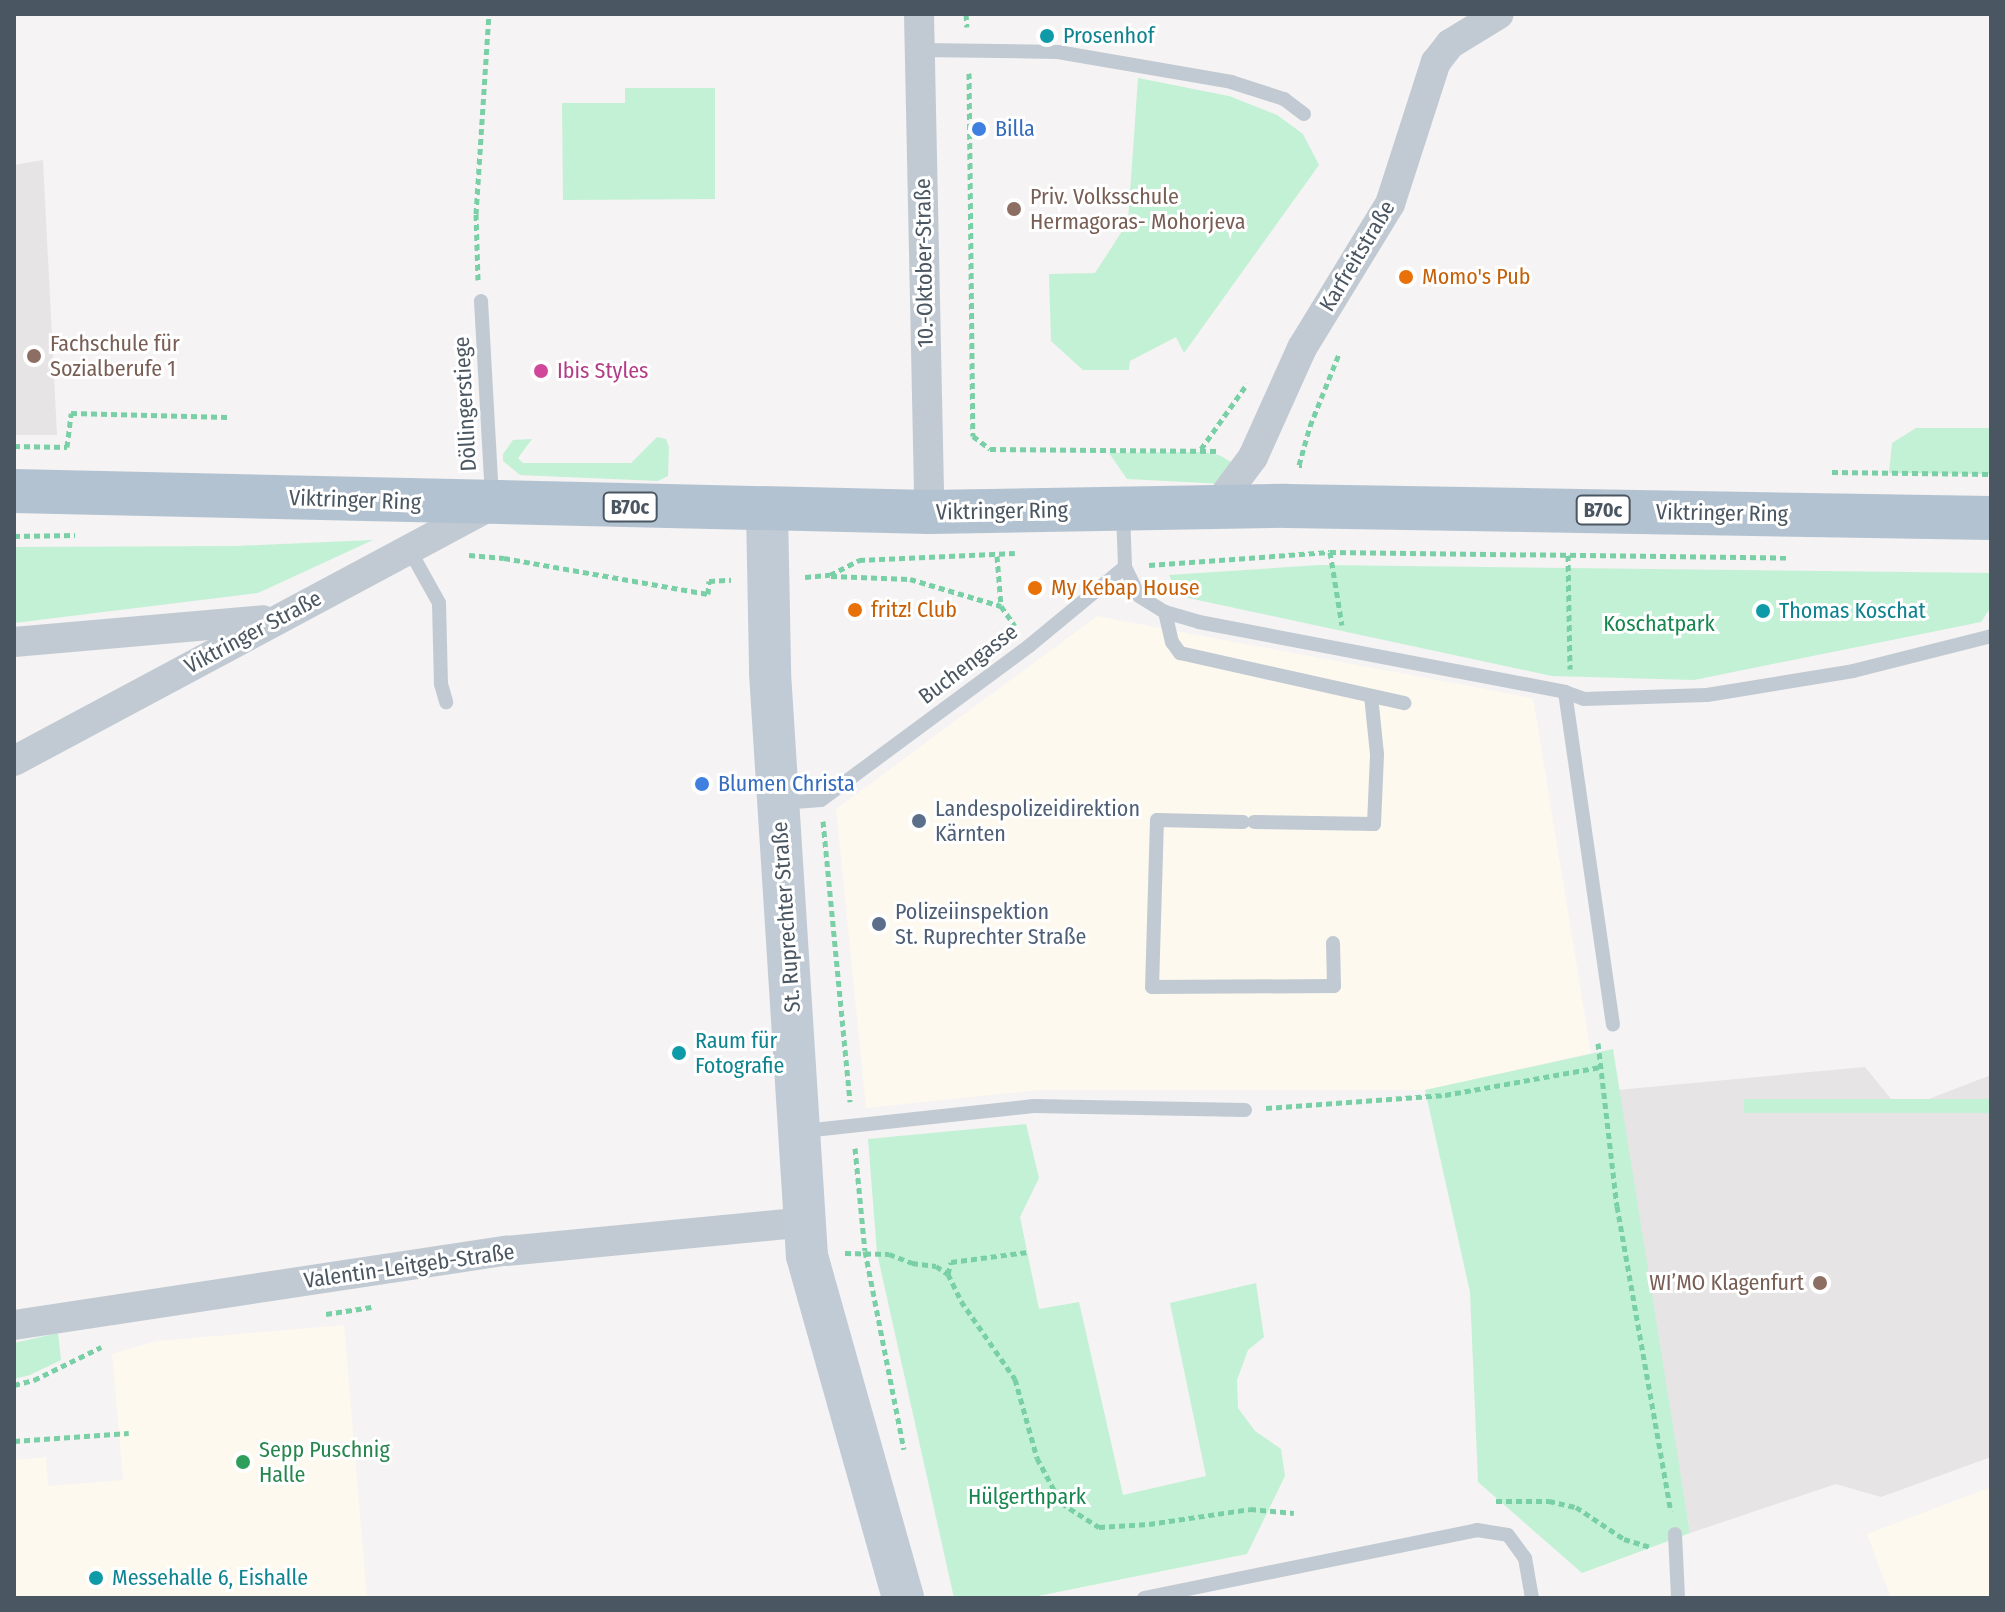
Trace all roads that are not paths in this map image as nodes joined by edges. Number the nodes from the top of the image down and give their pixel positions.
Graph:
1 (919, 14) edge
2 (1499, 14) edge
3 (920, 50) junction
4 (1304, 114) dead end
5 (481, 301) dead end
6 (14, 491) edge
7 (492, 505) junction
8 (1215, 508) junction
9 (1123, 509) junction
10 (767, 510) junction
11 (929, 512) junction
12 (1991, 518) edge
13 (414, 546) junction
14 (1125, 567) junction
15 (1165, 612) junction
16 (278, 619) junction
17 (1991, 636) edge
18 (14, 642) edge
19 (1565, 692) junction
20 (1371, 696) junction
21 (446, 702) dead end
22 (1404, 703) dead end
23 (14, 761) edge
24 (778, 803) junction
25 (1333, 943) dead end
26 (1613, 1025) dead end
27 (1245, 1110) road end
28 (800, 1131) junction
29 (806, 1239) junction
30 (14, 1325) edge
31 (1675, 1542) road end
32 (903, 1598) edge
33 (1144, 1598) edge
34 (1532, 1598) edge
35 (1678, 1598) edge

1 - 3 street, 10.-Oktober-Straße
2 - 8 street, Karfreitstraße
3 - 4 lane
3 - 11 street, 10.-Oktober-Straße
5 - 7 lane, Döllingerstiege
6 - 7 main road, Viktringer Ring / B70c
7 - 10 main road, Viktringer Ring / B70c
7 - 13 street, Viktringer Straße
8 - 9 main road, Viktringer Ring / B70c
8 - 12 main road, Viktringer Ring / B70c
9 - 11 main road, Viktringer Ring / B70c
9 - 14 lane
10 - 11 main road, Viktringer Ring / B70c
10 - 24 street, St. Ruprechter Straße
13 - 16 street, Viktringer Straße
13 - 21 lane
14 - 15 lane
14 - 24 lane, Buchengasse
15 - 19 lane
15 - 20 lane
16 - 18 street
16 - 23 street, Viktringer Straße
17 - 19 lane
19 - 26 lane
20 - 22 lane
20 - 25 lane
24 - 28 street, St. Ruprechter Straße
27 - 28 lane
28 - 29 street, St. Ruprechter Straße
29 - 30 street, Valentin-Leitgeb-Straße
29 - 32 street, St. Ruprechter Straße
31 - 35 lane
33 - 34 lane

